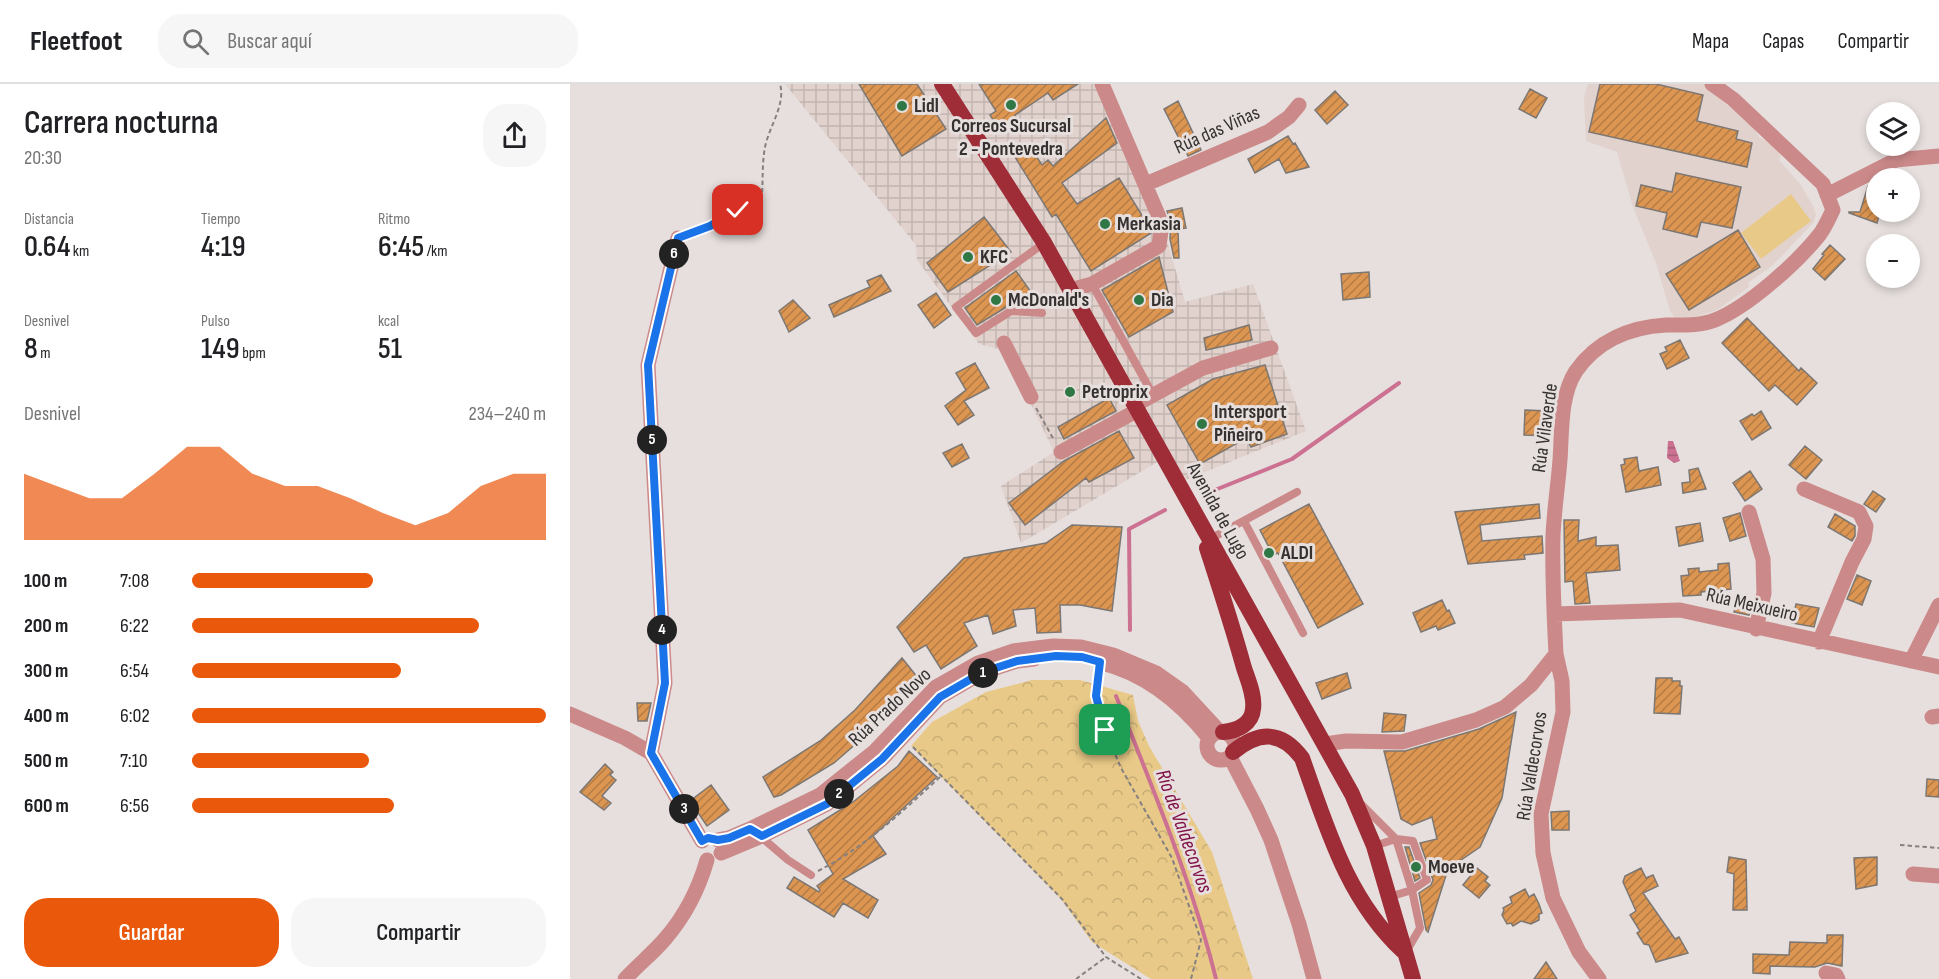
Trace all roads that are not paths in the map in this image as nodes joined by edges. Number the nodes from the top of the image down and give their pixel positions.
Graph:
1 (942, 84) edge
2 (1102, 84) edge
3 (1712, 84) edge
4 (1299, 105) dead end
5 (1939, 156) edge
6 (1146, 184) junction
7 (1827, 195) junction
8 (678, 238) road end
9 (1044, 243) junction
10 (1092, 284) junction
11 (1070, 290) junction
12 (1042, 313) dead end
13 (1004, 343) dead end
14 (1270, 348) dead end
15 (1153, 396) junction
16 (1030, 398) road end
17 (1136, 408) junction
18 (1061, 452) road end
19 (1804, 489) dead end
20 (1297, 492) dead end
21 (1749, 512) dead end
22 (1196, 513) junction
23 (1244, 521) junction
24 (1210, 539) junction
25 (1939, 605) edge
26 (1554, 614) junction
27 (1756, 628) junction
28 (1303, 633) dead end
29 (1819, 642) junction
30 (1557, 654) junction
31 (1911, 661) junction
32 (1939, 667) edge
33 (570, 714) edge
34 (1217, 734) junction
35 (1325, 744) junction
36 (651, 753) junction
37 (1228, 756) junction
38 (1352, 794) junction
39 (756, 833) junction
40 (1396, 839) junction
41 (702, 841) junction
42 (720, 846) junction
43 (1374, 846) junction
44 (707, 860) junction
45 (1913, 874) dead end
46 (811, 875) road end
47 (1939, 876) edge
48 (1413, 890) junction
49 (1389, 897) junction
50 (1405, 953) junction
51 (625, 979) edge
52 (1303, 979) edge
53 (1314, 979) edge
54 (1413, 979) edge
55 (1599, 979) edge

1 - 9 highway, Avenida de Lugo
2 - 6 street
3 - 7 street
4 - 6 street, Rúa das Viñas
5 - 7 street
6 - 10 street
7 - 26 street, Rúa Vilaverde
8 - 36 street
9 - 11 highway, Avenida de Lugo
9 - 12 lane
10 - 11 street
10 - 15 lane
11 - 17 highway, Avenida de Lugo
13 - 16 street
14 - 15 street
15 - 17 street
17 - 18 street
17 - 22 highway, Avenida de Lugo
19 - 29 street
20 - 23 lane
21 - 27 street
22 - 24 highway, Avenida de Lugo
22 - 34 highway
23 - 24 lane
23 - 28 lane
24 - 35 highway, Avenida de Lugo
25 - 31 street
26 - 27 street, Rúa Meixueiro
26 - 30 street, Rúa Vilaverde
27 - 29 street, Rúa Meixueiro
29 - 31 street, Rúa Meixueiro
30 - 35 street
30 - 55 street, Rúa Valdecorvos
31 - 32 street, Rúa Meixueiro
33 - 36 street
34 - 37 street
34 - 37 street
34 - 39 street, Rúa Prado Novo
34 - 39 street, Rúa Prado Novo
35 - 38 highway, Avenida de Lugo
36 - 41 street
37 - 50 highway
37 - 52 street
37 - 53 street
38 - 40 lane
38 - 43 highway, Avenida de Lugo
39 - 42 street, Rúa Prado Novo
39 - 46 lane
40 - 43 lane
40 - 48 lane
40 - 48 lane
41 - 42 street
41 - 44 street
42 - 44 street
43 - 49 highway, Avenida de Lugo
44 - 51 street
45 - 47 street
48 - 49 lane
48 - 50 lane
49 - 50 highway, Avenida de Lugo
50 - 54 highway, Avenida de Lugo

